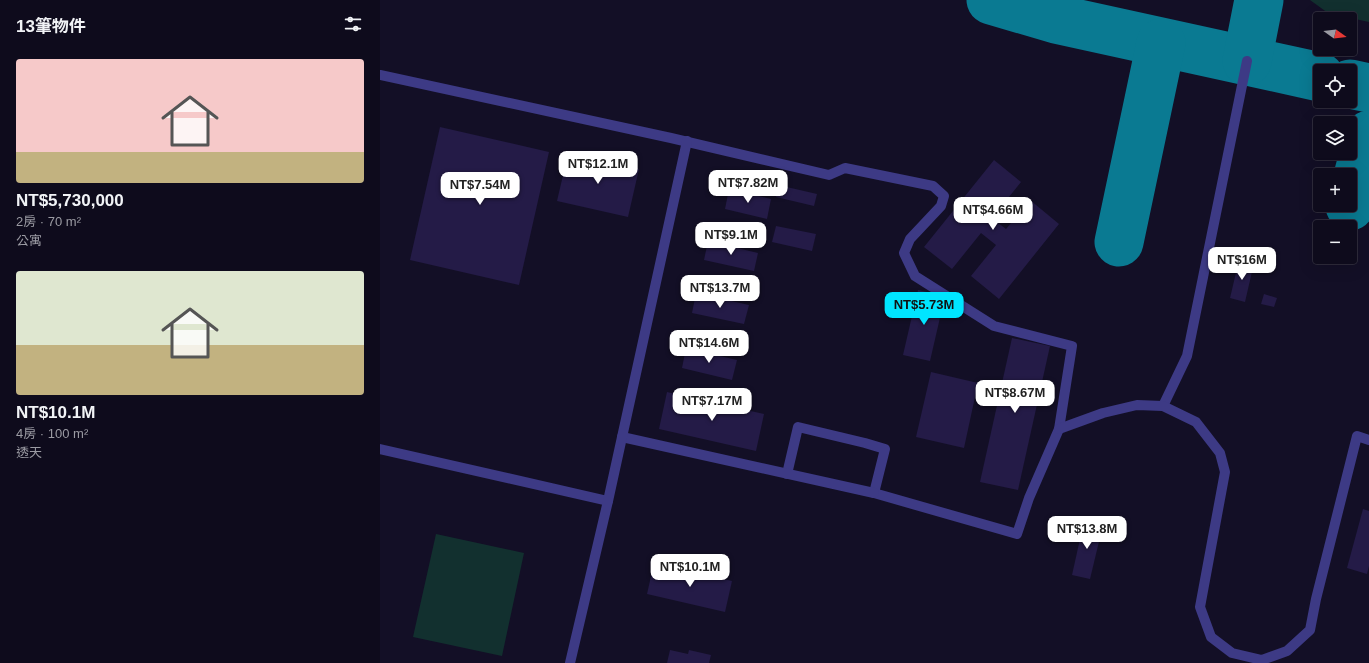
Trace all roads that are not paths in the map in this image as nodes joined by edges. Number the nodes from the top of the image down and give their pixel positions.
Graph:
1 (1247, 61) dead end
2 (380, 75) edge
3 (687, 141) junction
4 (1163, 406) junction
5 (1059, 429) junction
6 (622, 437) junction
7 (1369, 440) edge
8 (380, 449) edge
9 (787, 474) junction
10 (874, 493) junction
11 (608, 501) junction
12 (570, 663) edge

1 - 4 lane
2 - 3 lane
3 - 5 lane
3 - 6 lane
4 - 5 lane
4 - 7 lane
5 - 10 lane
6 - 9 lane
6 - 11 lane
8 - 11 lane
9 - 10 lane
9 - 10 lane
11 - 12 lane

